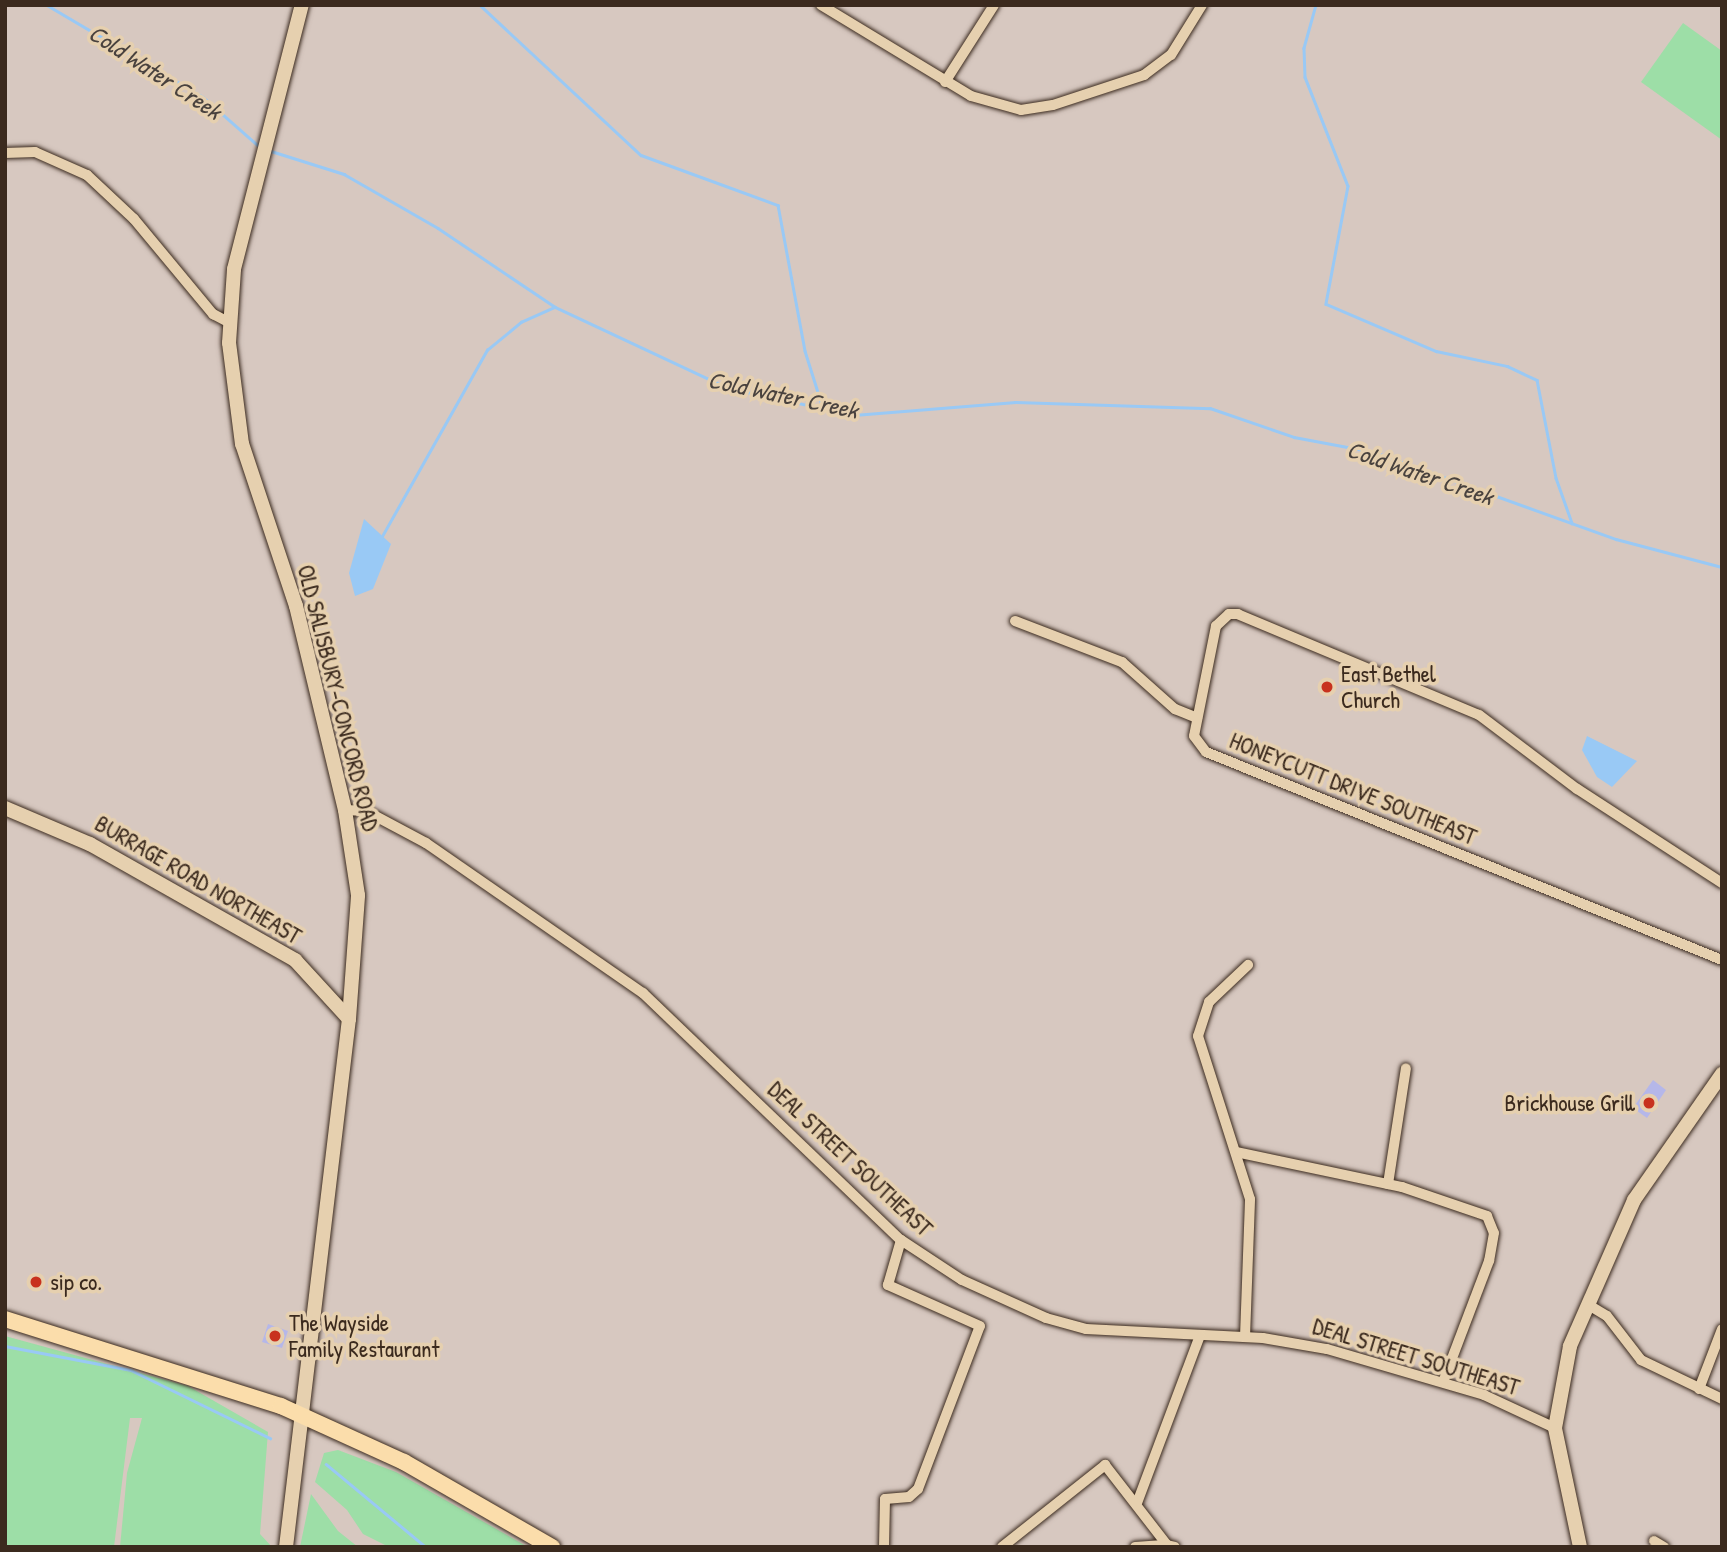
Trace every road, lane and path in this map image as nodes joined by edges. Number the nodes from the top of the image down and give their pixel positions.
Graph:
1 (302, 5) edge
2 (821, 5) edge
3 (994, 5) edge
4 (1202, 5) edge
5 (945, 82) junction
6 (5, 153) edge
7 (230, 323) junction
8 (1015, 621) dead end
9 (1197, 718) junction
10 (5, 807) edge
11 (345, 810) junction
12 (1722, 883) edge
13 (1722, 961) edge
14 (1248, 965) dead end
15 (349, 1019) junction
16 (1406, 1068) dead end
17 (1722, 1074) edge
18 (1236, 1152) junction
19 (1388, 1184) junction
20 (901, 1240) junction
21 (1587, 1304) junction
22 (5, 1319) edge
23 (1722, 1329) edge
24 (1200, 1335) junction
25 (1244, 1337) junction
26 (1443, 1382) junction
27 (1699, 1389) junction
28 (1722, 1399) edge
29 (302, 1415) junction
30 (1555, 1429) junction
31 (1137, 1503) junction
32 (1171, 1546) edge
33 (286, 1547) edge
34 (552, 1547) edge
35 (884, 1547) edge
36 (1002, 1547) edge
37 (1135, 1547) edge
38 (1580, 1547) edge

1 - 7 main road, OLD SALISBURY-CONCORD ROAD
2 - 5 street
3 - 5 street
4 - 5 street
6 - 7 street
7 - 11 main road, OLD SALISBURY-CONCORD ROAD
8 - 9 street
9 - 12 street, HONEYCUTT DRIVE SOUTHEAST
9 - 13 street, HONEYCUTT DRIVE SOUTHEAST
10 - 15 main road, BURRAGE ROAD NORTHEAST
11 - 15 main road, OLD SALISBURY-CONCORD ROAD
11 - 20 street, DEAL STREET SOUTHEAST
14 - 18 street
15 - 29 main road, OLD SALISBURY-CONCORD ROAD
16 - 19 street
17 - 21 main road
18 - 19 street
18 - 25 street
19 - 26 street
20 - 24 street, DEAL STREET SOUTHEAST
20 - 35 street
21 - 27 street
21 - 30 main road
22 - 29 main road
23 - 27 street
24 - 25 street, DEAL STREET SOUTHEAST
24 - 31 street
25 - 26 street, DEAL STREET SOUTHEAST
26 - 30 street, DEAL STREET SOUTHEAST
27 - 28 street
29 - 33 main road, OLD SALISBURY-CONCORD ROAD
29 - 34 main road
30 - 38 main road
31 - 32 street
31 - 36 street
32 - 37 street

